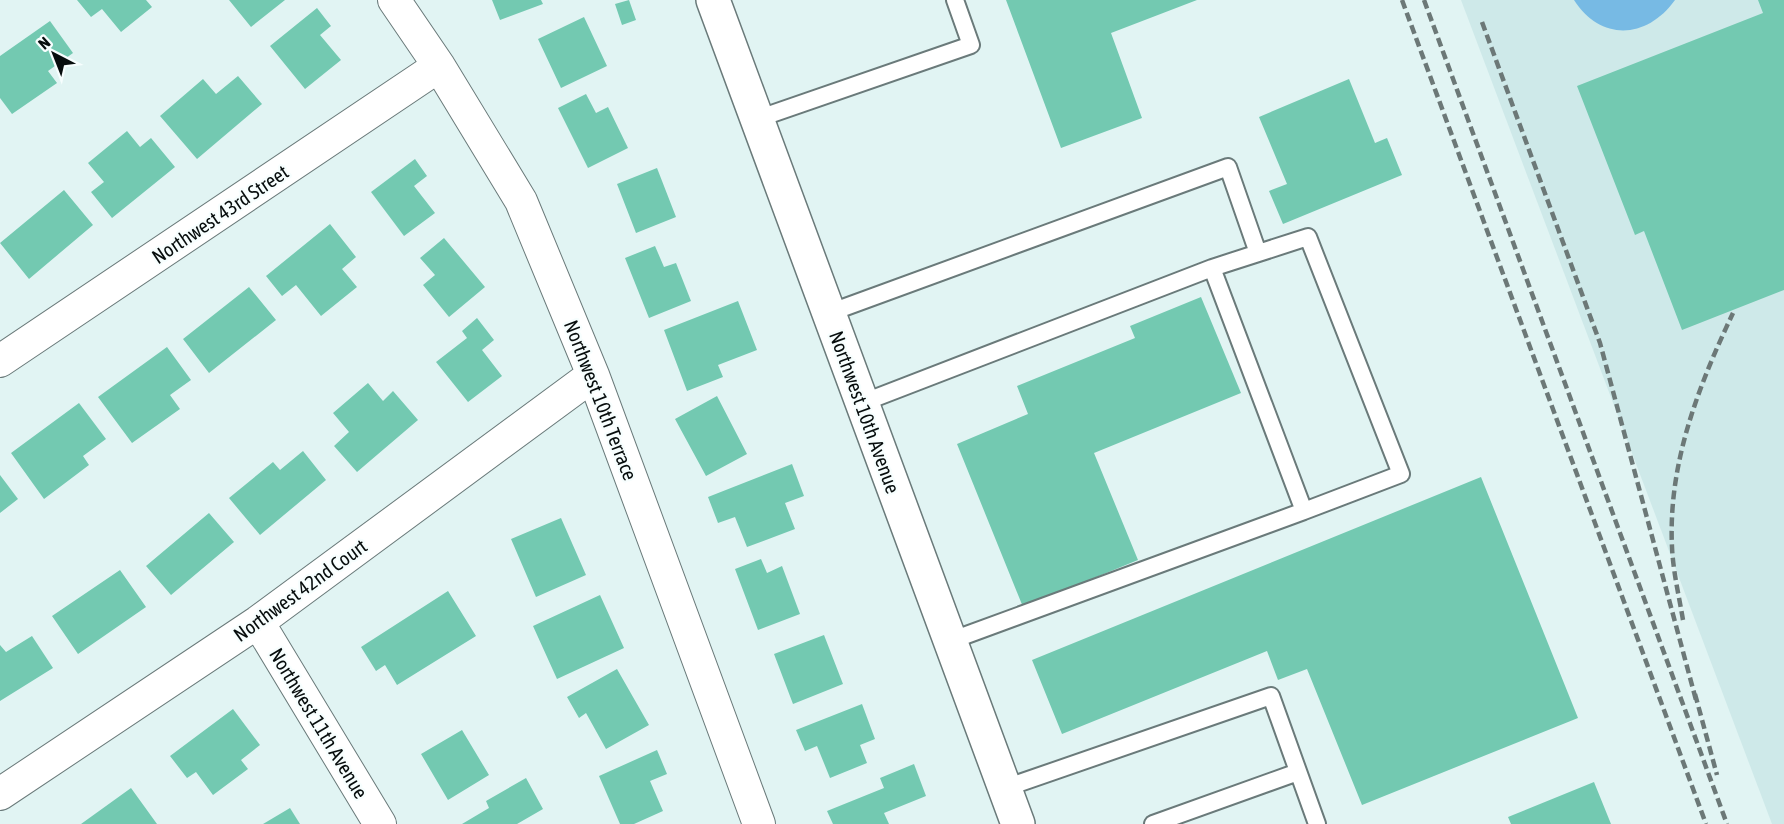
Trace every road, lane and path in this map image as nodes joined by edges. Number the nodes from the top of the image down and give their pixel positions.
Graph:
1 (394, 0) edge
2 (713, 0) edge
3 (955, 0) edge
4 (439, 66) junction
5 (757, 119) junction
6 (1258, 253) junction
7 (1212, 268) junction
8 (829, 313) junction
9 (0, 361) edge
10 (593, 375) junction
11 (862, 403) junction
12 (1304, 511) junction
13 (258, 622) junction
14 (950, 641) junction
15 (1298, 772) junction
16 (1005, 788) junction
17 (0, 794) edge
18 (380, 824) edge
19 (759, 824) edge
20 (1018, 824) edge
21 (1153, 824) edge
22 (1317, 824) edge

1 - 4 street, Northwest 10th Terrace
2 - 5 street, Northwest 10th Avenue
3 - 5 lane
4 - 9 street, Northwest 43rd Street
4 - 10 street, Northwest 10th Terrace
5 - 8 street, Northwest 10th Avenue
6 - 7 lane
6 - 8 lane
6 - 12 lane
7 - 11 lane
7 - 12 lane
8 - 11 street, Northwest 10th Avenue
10 - 13 street, Northwest 42nd Court
10 - 19 street, Northwest 10th Terrace
11 - 14 street, Northwest 10th Avenue
12 - 14 lane
13 - 17 street, Northwest 42nd Court
13 - 18 street, Northwest 11th Avenue
14 - 16 street, Northwest 10th Avenue
15 - 16 lane
15 - 21 lane
15 - 22 lane
16 - 20 street, Northwest 10th Avenue

